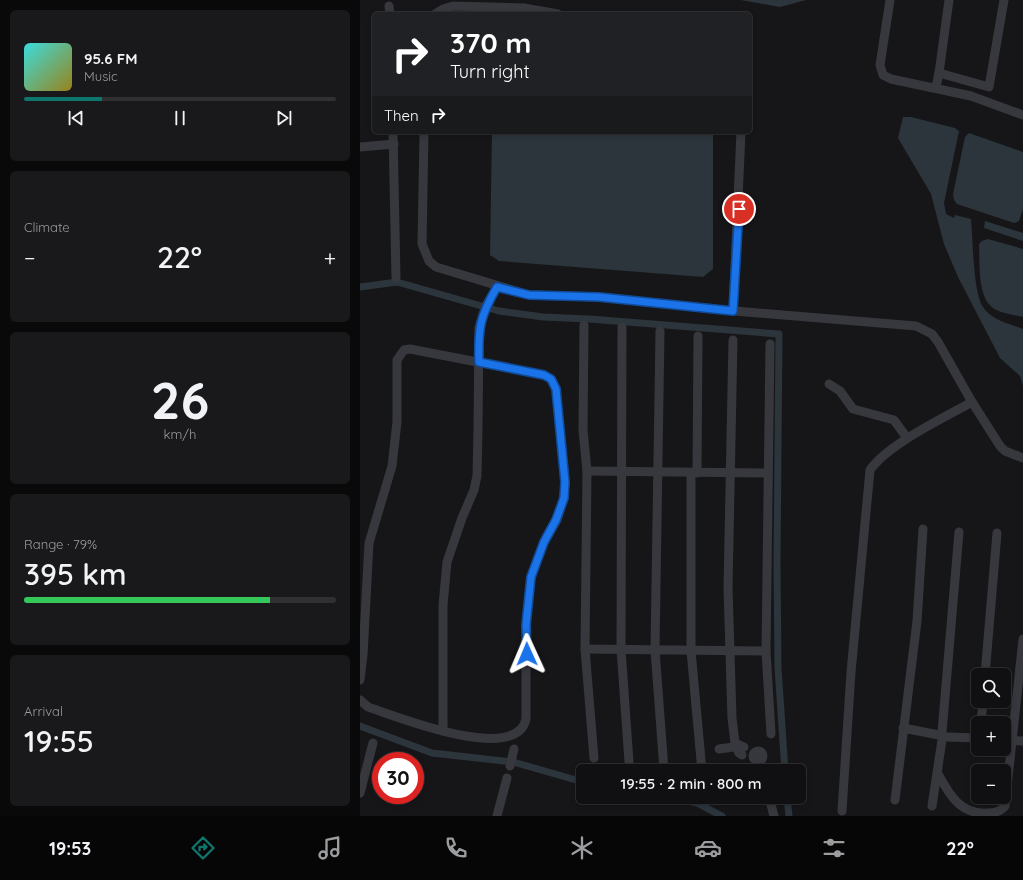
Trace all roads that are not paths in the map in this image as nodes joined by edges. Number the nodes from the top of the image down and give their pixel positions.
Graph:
1 (890, 0) edge
2 (949, 0) edge
3 (1004, 0) edge
4 (438, 12) edge
5 (547, 12) edge
6 (939, 73) junction
7 (936, 87) junction
8 (1023, 115) edge
9 (393, 134) edge
10 (424, 134) edge
11 (741, 134) edge
12 (394, 144) junction
13 (360, 147) edge
14 (396, 278) dead end
15 (497, 287) junction
16 (733, 311) junction
17 (584, 324) dead end
18 (622, 327) dead end
19 (660, 331) dead end
20 (698, 336) dead end
21 (733, 340) dead end
22 (770, 344) dead end
23 (479, 362) junction
24 (829, 384) dead end
25 (972, 402) junction
26 (907, 438) junction
27 (1023, 458) edge
28 (587, 470) junction
29 (622, 472) junction
30 (659, 472) junction
31 (694, 473) junction
32 (730, 473) junction
33 (768, 473) junction
34 (923, 529) dead end
35 (959, 532) dead end
36 (997, 533) dead end
37 (1023, 639) edge
38 (585, 649) junction
39 (621, 649) junction
40 (655, 650) junction
41 (691, 651) junction
42 (730, 651) junction
43 (766, 651) junction
44 (986, 668) edge
45 (360, 680) edge
46 (360, 700) edge
47 (1011, 720) edge
48 (904, 728) junction
49 (443, 731) junction
50 (771, 734) dead end
51 (943, 736) junction
52 (971, 738) edge
53 (1011, 740) edge
54 (1023, 742) edge
55 (373, 743) dead end
56 (514, 749) dead end
57 (719, 749) dead end
58 (747, 751) junction
59 (1008, 756) edge
60 (594, 758) dead end
61 (629, 762) dead end
62 (664, 764) edge
63 (701, 764) edge
64 (757, 764) edge
65 (510, 766) dead end
66 (938, 774) junction
67 (507, 778) dead end
68 (360, 793) edge
69 (895, 800) dead end
70 (771, 804) edge
71 (932, 806) dead end
72 (842, 811) dead end
73 (996, 814) edge
74 (978, 815) edge
75 (497, 816) edge
76 (774, 816) edge

1 - 7 street
2 - 6 street
3 - 6 street
4 - 5 street
6 - 7 street
7 - 8 street
9 - 12 street
10 - 15 street
11 - 16 street
12 - 13 street
12 - 14 street
15 - 16 street
15 - 23 street
16 - 25 street
17 - 28 street
18 - 29 street
19 - 30 street
20 - 31 street
21 - 32 street
22 - 33 street
23 - 45 street
23 - 49 street
23 - 49 street
24 - 26 street
25 - 26 street
25 - 27 street
26 - 72 street
28 - 29 street
28 - 38 street
29 - 30 street
29 - 39 street
30 - 31 street
30 - 40 street
31 - 32 street
31 - 41 street
32 - 33 street
32 - 42 street
33 - 43 street
34 - 48 street
35 - 51 street
36 - 44 street
37 - 47 street
38 - 39 street
38 - 60 street
39 - 40 street
39 - 61 street
40 - 41 street
40 - 62 street
41 - 42 street
41 - 63 street
42 - 43 street
42 - 58 street
43 - 50 street
46 - 49 street
48 - 51 street
48 - 69 street
51 - 52 street
51 - 66 street
53 - 54 street
55 - 68 street
56 - 65 street
57 - 58 street
58 - 64 street
59 - 73 street
66 - 71 street
66 - 74 street
67 - 75 street
70 - 76 street
73 - 74 street

